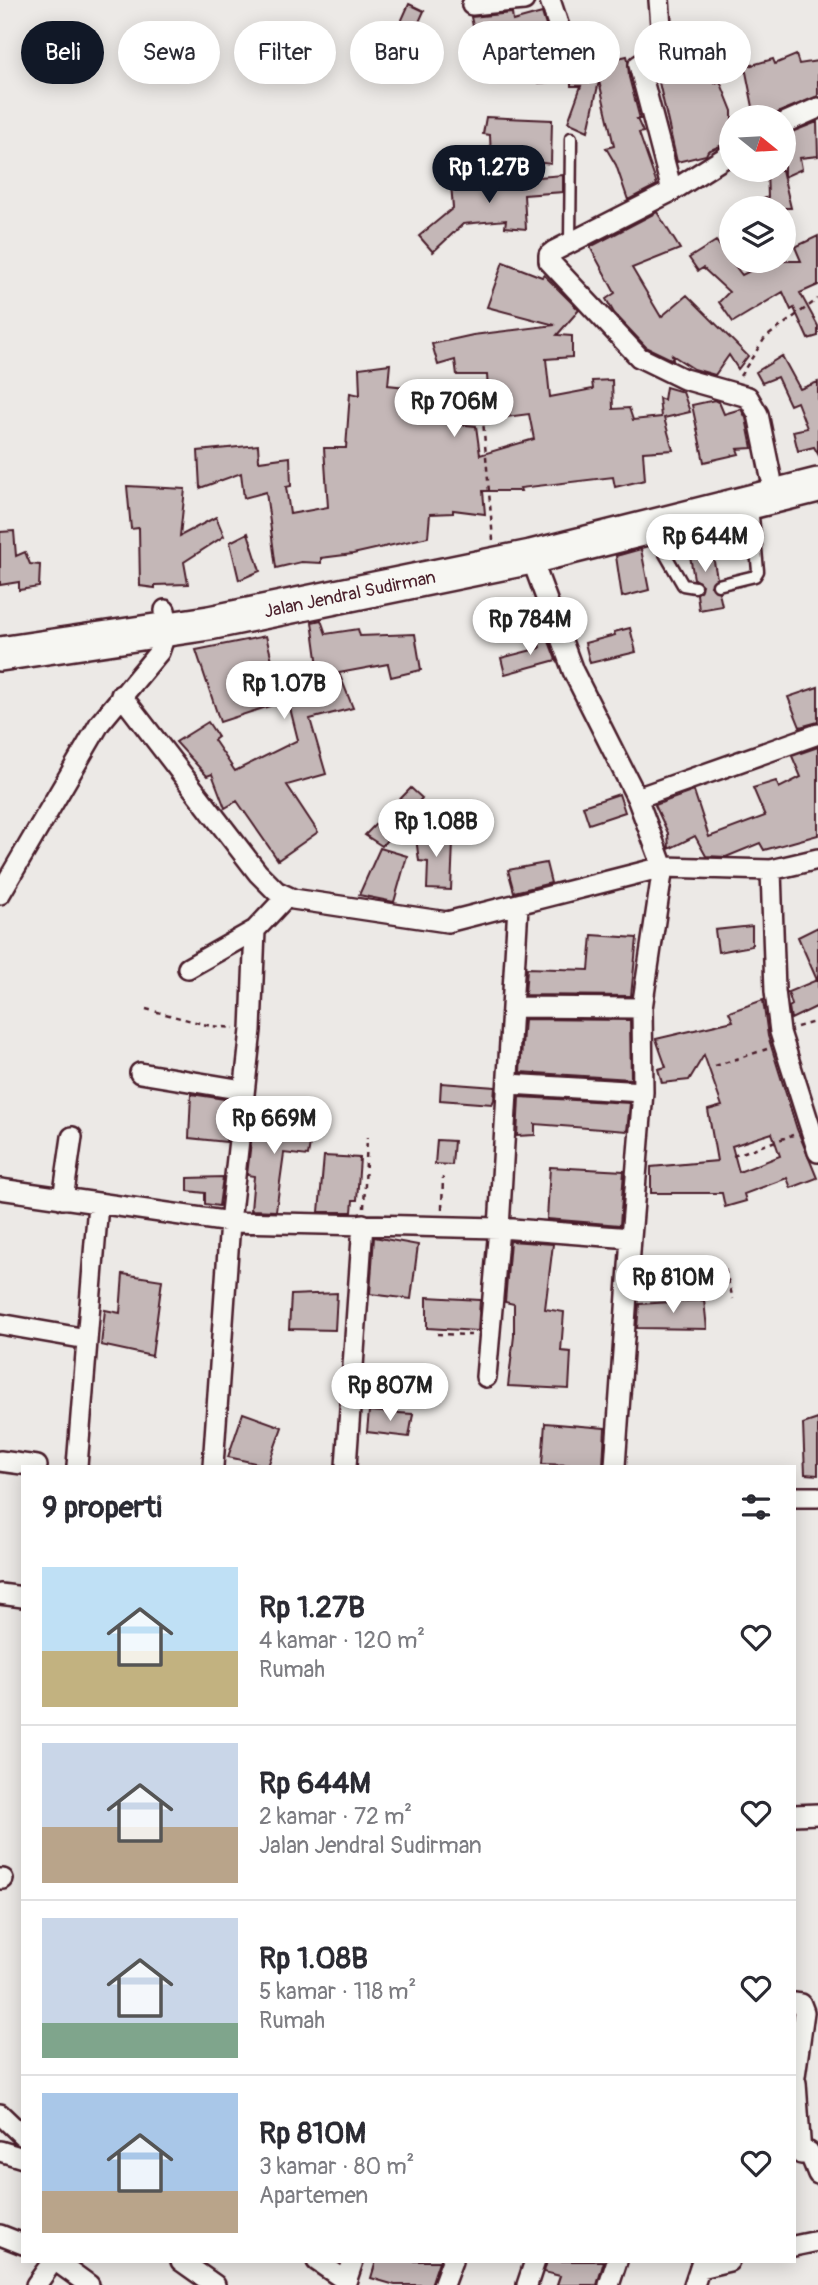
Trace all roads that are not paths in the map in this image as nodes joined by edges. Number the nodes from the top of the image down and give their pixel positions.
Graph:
1 (524, 0) edge
2 (550, 0) edge
3 (659, 0) edge
4 (472, 5) dead end
5 (557, 21) edge
6 (818, 108) edge
7 (796, 118) edge
8 (571, 138) dead end
9 (719, 161) edge
10 (671, 191) junction
11 (570, 242) junction
12 (815, 484) edge
13 (762, 490) junction
14 (650, 528) junction
15 (531, 557) junction
16 (718, 585) dead end
17 (695, 587) dead end
18 (208, 614) junction
19 (165, 621) junction
20 (0, 631) edge
21 (0, 654) edge
22 (121, 695) junction
23 (818, 734) edge
24 (636, 797) junction
25 (818, 859) edge
26 (663, 866) junction
27 (771, 870) junction
28 (0, 894) edge
29 (286, 897) junction
30 (518, 906) junction
31 (255, 930) junction
32 (188, 968) dead end
33 (514, 1007) junction
34 (642, 1008) junction
35 (140, 1073) dead end
36 (509, 1084) junction
37 (243, 1090) junction
38 (643, 1092) junction
39 (72, 1137) dead end
40 (818, 1152) edge
41 (0, 1189) edge
42 (63, 1199) junction
43 (99, 1204) junction
44 (230, 1222) junction
45 (363, 1224) junction
46 (499, 1228) junction
47 (631, 1238) junction
48 (0, 1324) edge
49 (87, 1339) junction
50 (486, 1377) dead end
51 (0, 1461) edge
52 (30, 1465) edge
53 (77, 1465) edge
54 (213, 1465) edge
55 (346, 1465) edge
56 (615, 1465) edge
57 (796, 1497) edge
58 (818, 1497) edge
59 (0, 1594) edge
60 (21, 1597) edge
61 (818, 1814) edge
62 (796, 1815) edge
63 (796, 2003) edge
64 (809, 2061) edge
65 (796, 2081) edge
66 (796, 2089) edge
67 (0, 2114) edge
68 (21, 2134) edge
69 (0, 2151) edge
70 (806, 2153) edge
71 (21, 2157) edge
72 (818, 2174) edge
73 (0, 2235) edge
74 (818, 2241) edge
75 (21, 2243) edge
76 (796, 2246) edge
77 (53, 2263) edge
78 (58, 2263) edge
79 (184, 2263) edge
80 (320, 2263) edge
81 (352, 2263) edge
82 (451, 2263) edge
83 (534, 2263) edge
84 (616, 2263) edge
85 (723, 2263) edge
86 (699, 2271) edge
87 (346, 2283) edge
88 (36, 2285) edge
89 (89, 2285) edge
90 (215, 2285) edge
91 (443, 2285) edge
92 (527, 2285) edge
93 (609, 2285) edge

1 - 4 street
2 - 5 street
3 - 10 street
6 - 7 street
8 - 11 lane
9 - 10 street
10 - 11 street
11 - 13 street
12 - 13 highway, Jalan Jendral Sudirman
13 - 14 highway, Jalan Jendral Sudirman
13 - 16 lane
13 - 18 highway, Jalan Jendral Sudirman
14 - 15 highway, Jalan Jendral Sudirman
14 - 17 lane
15 - 18 highway, Jalan Jendral Sudirman
15 - 24 street
18 - 19 highway, Jalan Jendral Sudirman
19 - 20 highway, Jalan Jendral Sudirman
19 - 21 highway, Jalan Jendral Sudirman
19 - 22 street
22 - 28 street
22 - 29 street
23 - 24 street
24 - 26 street
25 - 27 street
26 - 27 street
26 - 30 street
26 - 34 street
27 - 40 street
29 - 30 street
29 - 31 street
30 - 33 street
31 - 32 street
31 - 37 street
33 - 34 street
33 - 36 street
34 - 38 street
35 - 37 street
36 - 38 street
36 - 46 street
37 - 44 street
38 - 47 street
39 - 42 street
41 - 42 street
42 - 43 street
43 - 44 street
43 - 49 street
44 - 45 street
44 - 54 street
45 - 46 street
45 - 55 street
46 - 47 street
46 - 50 street
47 - 56 street
48 - 49 street
49 - 53 street
51 - 52 street
57 - 58 street
59 - 60 street
61 - 62 street
63 - 64 street
64 - 65 street
66 - 70 street
67 - 68 street
69 - 71 street
70 - 72 street
73 - 75 street
74 - 76 street
77 - 88 street
78 - 89 street
79 - 90 street
80 - 87 street
81 - 87 street
82 - 91 street
83 - 92 street
84 - 93 street
85 - 86 street

